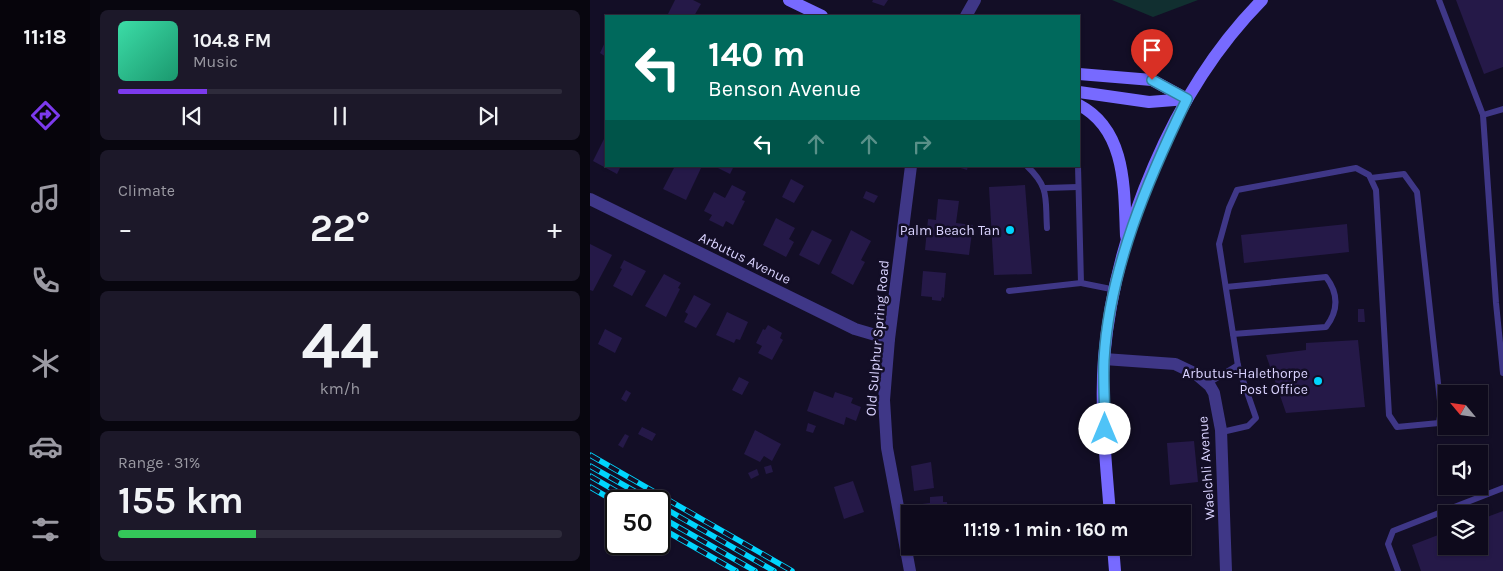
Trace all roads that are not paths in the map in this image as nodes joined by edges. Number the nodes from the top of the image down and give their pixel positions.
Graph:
1 (789, 0) edge
2 (975, 0) edge
3 (1262, 0) edge
4 (1439, 0) edge
5 (820, 15) edge
6 (967, 15) edge
7 (1080, 74) edge
8 (1080, 92) edge
9 (1187, 99) junction
10 (1080, 106) edge
11 (1503, 109) edge
12 (1483, 116) junction
13 (911, 167) edge
14 (1029, 167) edge
15 (1078, 167) edge
16 (1371, 178) junction
17 (1078, 187) junction
18 (1045, 188) junction
19 (590, 200) edge
20 (1046, 228) dead end
21 (1126, 245) junction
22 (1081, 283) junction
23 (1226, 287) junction
24 (1009, 290) dead end
25 (1116, 290) junction
26 (1499, 303) edge
27 (1233, 334) junction
28 (889, 339) junction
29 (1104, 359) junction
30 (1238, 365) junction
31 (1503, 373) edge
32 (1207, 384) junction
33 (1222, 432) junction
34 (1503, 488) edge
35 (1109, 505) edge
36 (1114, 555) edge
37 (910, 571) edge
38 (1115, 571) edge
39 (1226, 571) edge
40 (1398, 571) edge

1 - 5 main road
2 - 6 street
3 - 9 main road
4 - 12 lane
7 - 9 main road
8 - 9 main road
9 - 21 main road
10 - 21 main road
11 - 12 lane
12 - 26 lane
13 - 28 street, Old Sulphur Spring Road
14 - 18 lane
15 - 17 lane
16 - 16 lane
16 - 23 lane
17 - 18 lane
17 - 22 lane
18 - 20 lane
19 - 28 street, Arbutus Avenue
21 - 25 main road
22 - 24 lane
22 - 25 lane
23 - 27 lane
23 - 27 lane
25 - 29 main road
26 - 31 lane
27 - 30 lane
28 - 37 street, Old Sulphur Spring Road
29 - 32 street
29 - 35 main road
30 - 32 lane
30 - 33 lane
32 - 33 street, Waelchli Avenue
33 - 39 street, Waelchli Avenue
34 - 40 lane
36 - 38 main road

